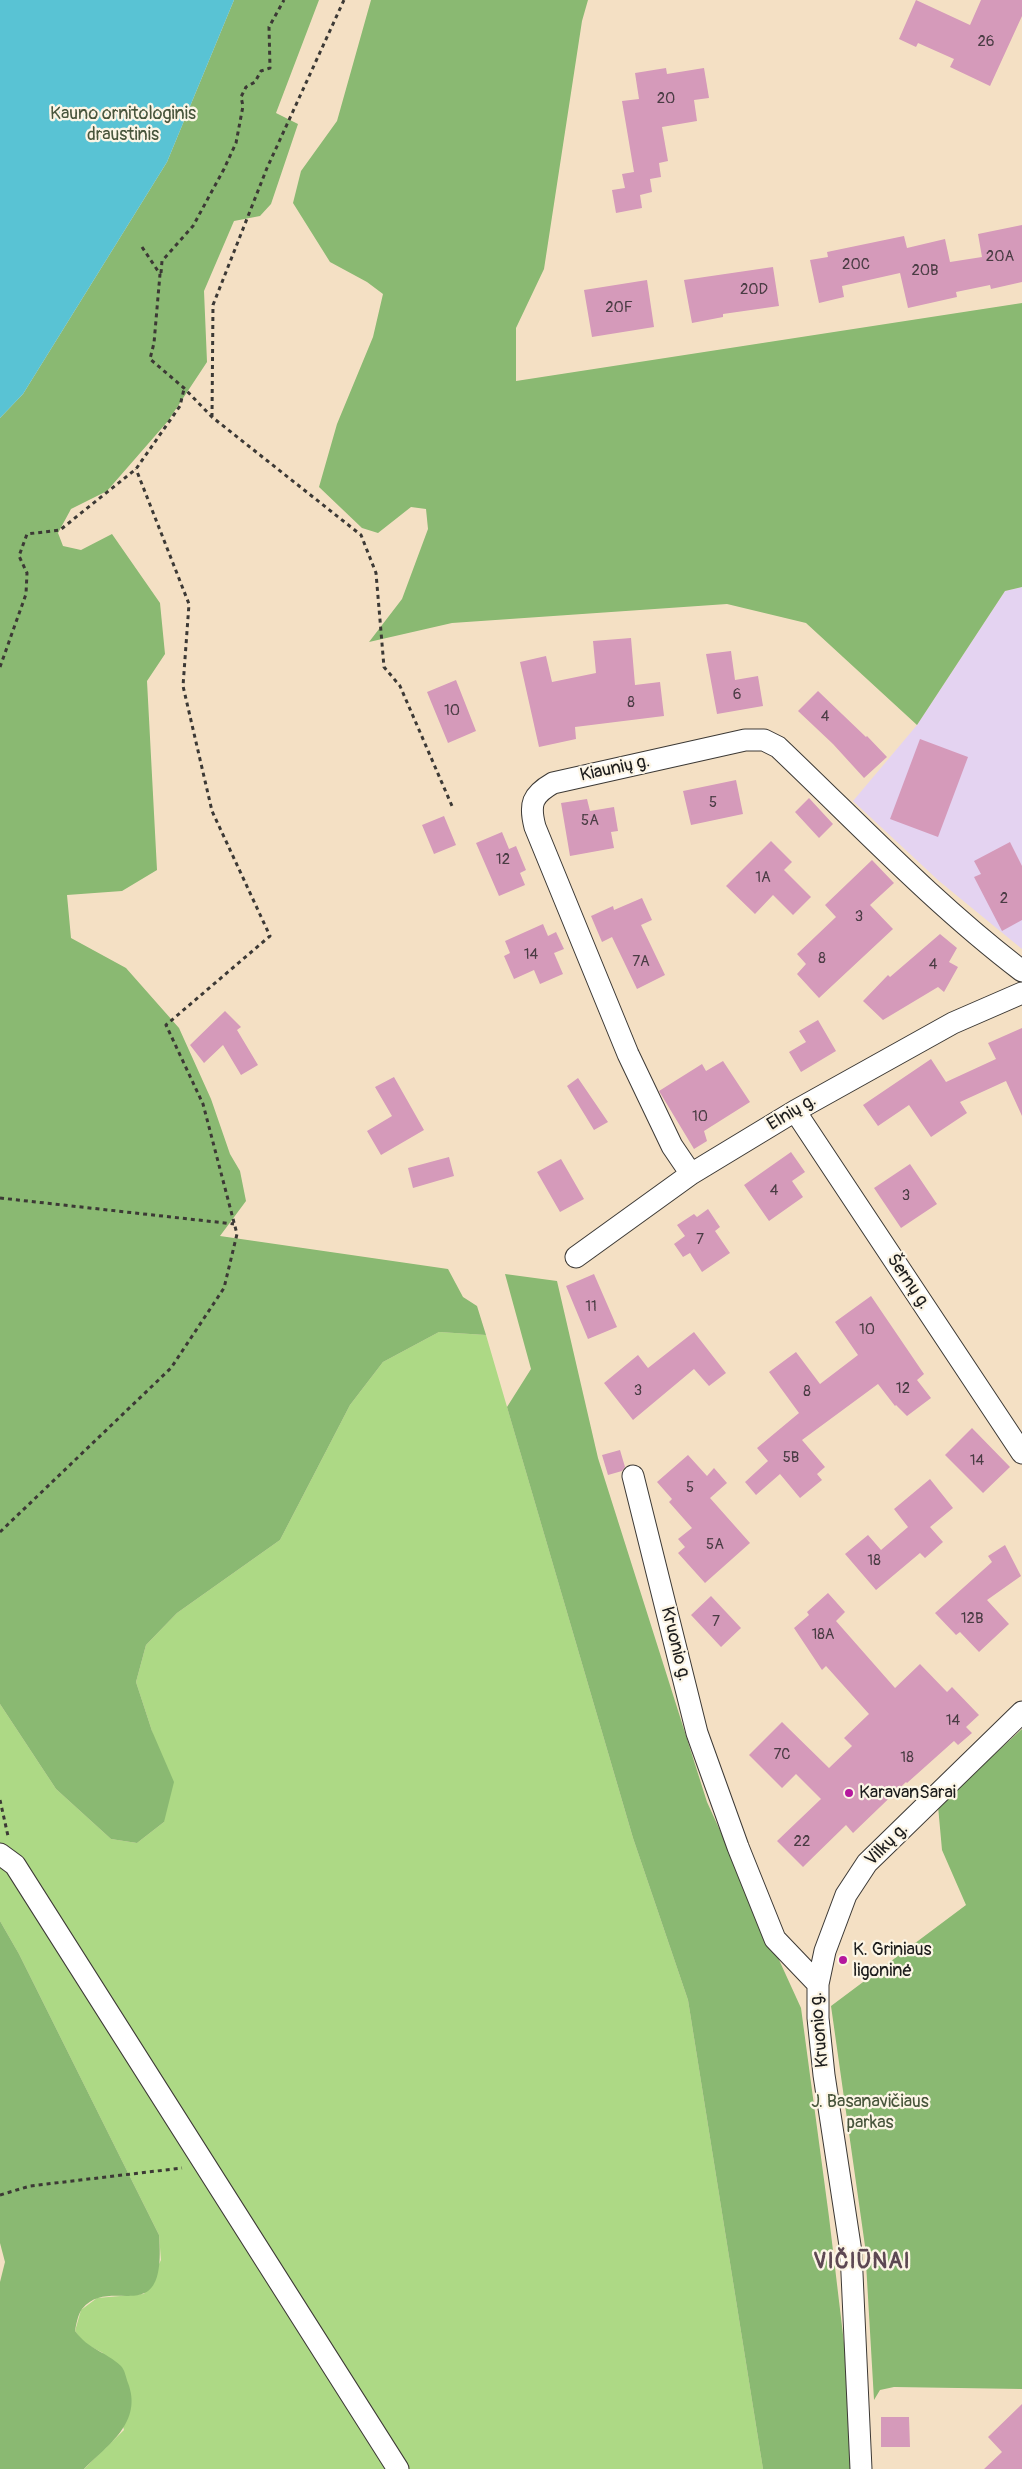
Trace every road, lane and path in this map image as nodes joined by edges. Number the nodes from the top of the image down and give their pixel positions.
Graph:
1 (284, 0) edge
2 (344, 0) edge
3 (142, 246) dead end
4 (160, 274) junction
5 (184, 388) junction
6 (212, 417) junction
7 (136, 469) junction
8 (0, 667) edge
9 (452, 806) dead end
10 (1022, 971) edge
11 (1022, 993) edge
12 (796, 1111) junction
13 (691, 1174) junction
14 (0, 1198) edge
15 (234, 1224) junction
16 (576, 1257) dead end
17 (1022, 1453) edge
18 (634, 1476) dead end
19 (0, 1532) edge
20 (1022, 1712) edge
21 (0, 1800) edge
22 (8, 1860) edge
23 (818, 1984) junction
24 (205, 2165) junction
25 (0, 2195) edge
26 (398, 2469) edge
27 (861, 2469) edge

1 - 4 path
2 - 6 path
3 - 4 path
4 - 5 path
5 - 6 path
5 - 7 path
6 - 9 path
7 - 8 path
7 - 15 path
10 - 13 street, Kiaunių g.
11 - 12 street, Elnių g.
12 - 13 street, Elnių g.
12 - 17 street, Šernų g.
13 - 16 street, Elnių g.
14 - 15 path
15 - 19 path
18 - 23 street, Kruonio g.
20 - 23 street, Vilkų g.
21 - 22 path
22 - 24 street
23 - 27 street, Kruonio g.
24 - 25 path
24 - 26 street

